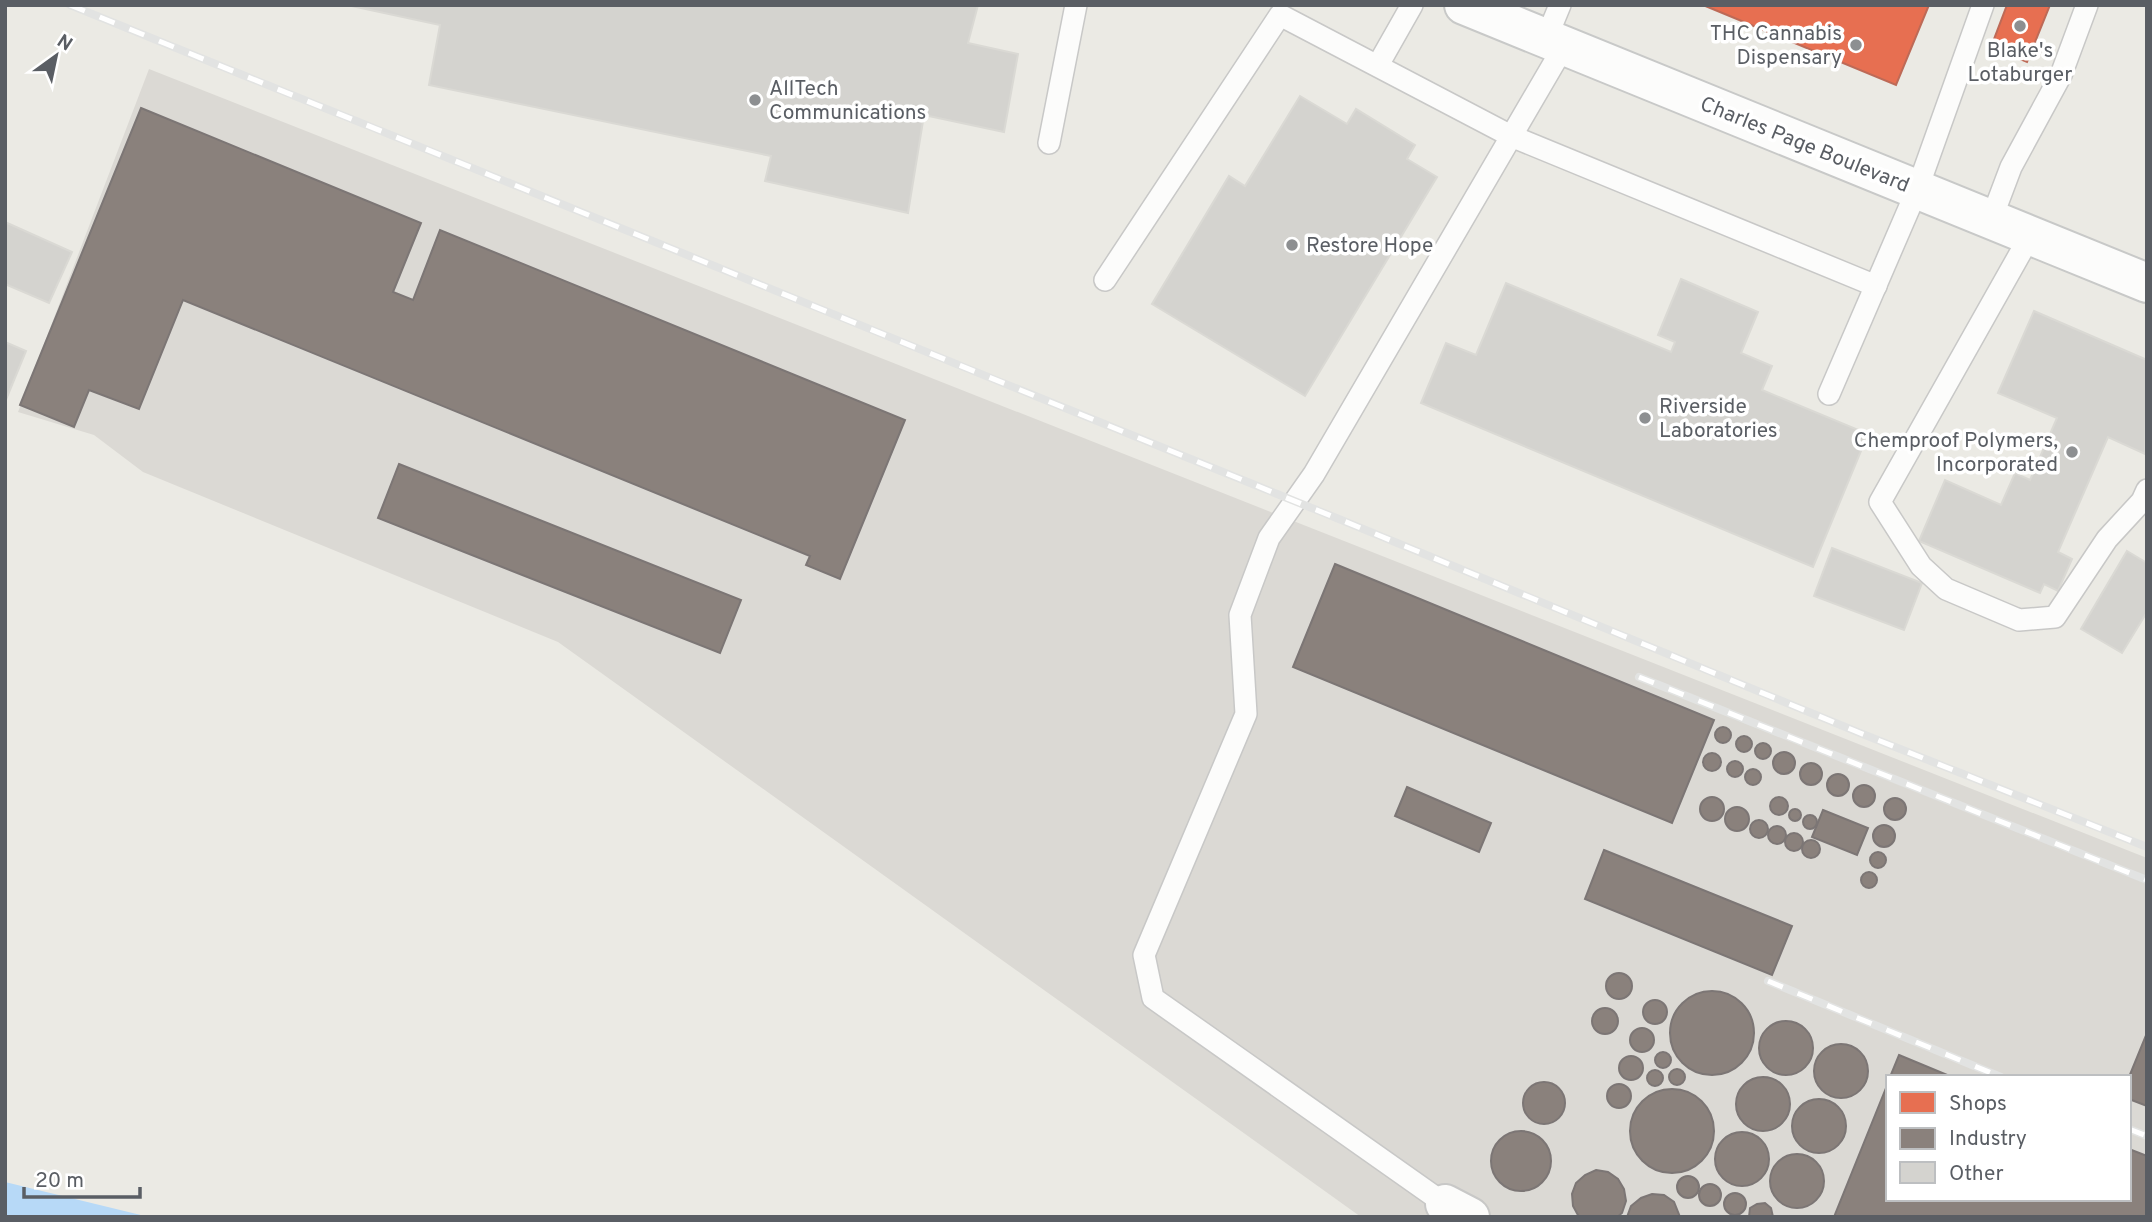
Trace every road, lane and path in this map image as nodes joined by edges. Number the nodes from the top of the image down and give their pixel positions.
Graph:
1 (1076, 5) edge
2 (1412, 5) edge
3 (1464, 5) edge
4 (1983, 5) edge
5 (2087, 5) edge
6 (1557, 30) edge
7 (1378, 65) junction
8 (1511, 136) junction
9 (1049, 143) dead end
10 (1917, 190) junction
11 (1991, 220) junction
12 (2030, 236) junction
13 (2144, 273) edge
14 (1105, 280) dead end
15 (1876, 286) junction
16 (1829, 394) dead end
17 (2147, 490) edge
18 (1457, 1210) edge

1 - 9 lane
2 - 7 lane
3 - 6 main road, Charles Page Boulevard
4 - 10 lane
5 - 11 lane
6 - 8 lane
6 - 10 main road, Charles Page Boulevard
7 - 8 lane
7 - 14 lane
8 - 15 lane
8 - 18 lane
10 - 11 main road, Charles Page Boulevard
10 - 15 lane
11 - 12 main road, Charles Page Boulevard
12 - 13 main road, Charles Page Boulevard
12 - 17 lane
15 - 16 lane

